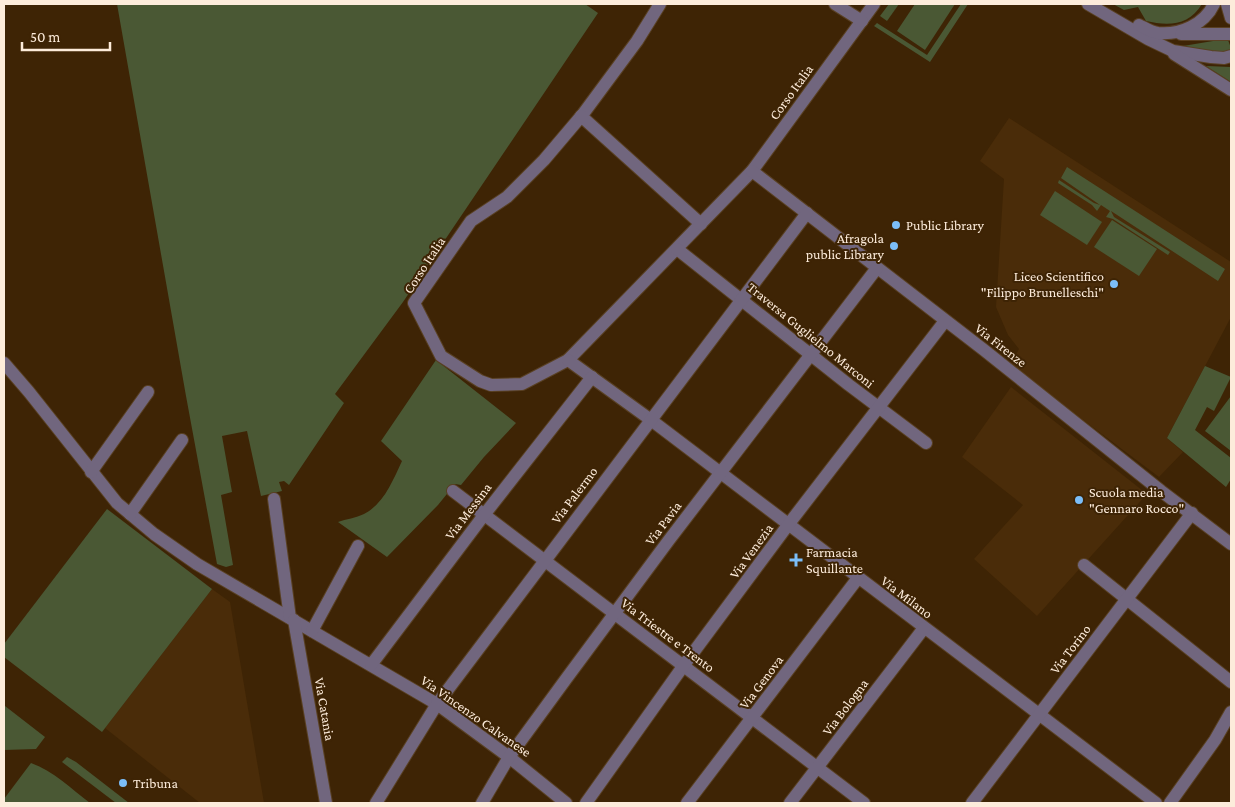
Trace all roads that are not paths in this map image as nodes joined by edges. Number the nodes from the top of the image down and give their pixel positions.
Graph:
1 (660, 4) edge
2 (835, 4) edge
3 (874, 4) edge
4 (1088, 4) edge
5 (1102, 4) edge
6 (1214, 4) edge
7 (1226, 4) edge
8 (1231, 18) edge
9 (862, 21) junction
10 (1231, 34) edge
11 (1153, 36) junction
12 (1231, 56) edge
13 (1231, 90) edge
14 (581, 116) junction
15 (752, 171) junction
16 (807, 213) junction
17 (702, 224) junction
18 (677, 249) junction
19 (877, 268) junction
20 (742, 299) junction
21 (945, 321) junction
22 (812, 355) junction
23 (568, 360) junction
24 (4, 363) edge
25 (592, 377) junction
26 (148, 392) dead end
27 (878, 408) junction
28 (651, 420) junction
29 (182, 440) dead end
30 (926, 443) dead end
31 (91, 472) junction
32 (720, 473) junction
33 (453, 491) dead end
34 (274, 499) dead end
35 (1192, 513) junction
36 (130, 514) junction
37 (484, 515) junction
38 (788, 525) junction
39 (1231, 544) edge
40 (358, 546) dead end
41 (544, 560) junction
42 (1084, 565) dead end
43 (858, 578) junction
44 (1127, 599) junction
45 (615, 613) junction
46 (292, 619) junction
47 (924, 628) junction
48 (312, 631) junction
49 (371, 665) junction
50 (684, 665) junction
51 (1231, 682) edge
52 (437, 704) junction
53 (1231, 712) edge
54 (1039, 715) junction
55 (753, 718) junction
56 (510, 757) junction
57 (817, 768) junction
58 (326, 803) edge
59 (376, 803) edge
60 (482, 803) edge
61 (566, 803) edge
62 (586, 803) edge
63 (687, 803) edge
64 (790, 803) edge
65 (864, 803) edge
66 (972, 803) edge
67 (1156, 803) edge
68 (1170, 803) edge

1 - 14 street, Corso Italia
2 - 9 street
3 - 9 street, Corso Italia
4 - 11 street
5 - 11 street
6 - 11 street
7 - 8 street
9 - 15 street, Corso Italia
10 - 11 street
11 - 12 street
11 - 13 street
14 - 17 street
14 - 23 street, Corso Italia
15 - 16 street, Via Firenze
15 - 17 street, Corso Italia
16 - 19 street, Via Firenze
16 - 20 street, Via Palermo
17 - 18 street, Corso Italia
18 - 20 street, Traversa Guglielmo Marconi
18 - 23 street, Corso Italia
19 - 21 street, Via Firenze
19 - 22 street, Via Pavia
20 - 22 street, Traversa Guglielmo Marconi
20 - 28 street, Via Palermo
21 - 27 street, Via Venezia
21 - 35 street, Via Firenze
22 - 27 street, Traversa Guglielmo Marconi
22 - 32 street, Via Pavia
23 - 25 street, Via Milano
24 - 31 street, Via Vincenzo Calvanese
25 - 28 street, Via Milano
25 - 37 street, Via Messina
26 - 31 street
27 - 30 street, Traversa Guglielmo Marconi
27 - 38 street, Via Venezia
28 - 32 street, Via Milano
28 - 41 street, Via Palermo
29 - 36 street
31 - 36 street, Via Vincenzo Calvanese
32 - 38 street, Via Milano
32 - 45 street, Via Pavia
33 - 37 street, Via Triestre e Trento
34 - 46 street
35 - 39 street, Via Firenze
35 - 44 street, Via Torino
36 - 46 street, Via Vincenzo Calvanese
37 - 41 street, Via Triestre e Trento
37 - 49 street, Via Messina
38 - 43 street, Via Milano
38 - 50 street, Via Venezia
40 - 48 street
41 - 45 street, Via Triestre e Trento
41 - 52 street, Via Palermo
42 - 44 street
43 - 47 street, Via Milano
43 - 55 street, Via Genova
44 - 51 street
44 - 54 street, Via Torino
45 - 50 street, Via Triestre e Trento
45 - 56 street, Via Pavia
46 - 48 street, Via Vincenzo Calvanese
46 - 58 street, Via Catania
47 - 54 street, Via Milano
47 - 57 street, Via Bologna
48 - 49 street, Via Vincenzo Calvanese
49 - 52 street, Via Vincenzo Calvanese
50 - 55 street, Via Triestre e Trento
50 - 62 street, Via Venezia
52 - 56 street, Via Vincenzo Calvanese
52 - 59 street, Via Palermo
53 - 68 street
54 - 66 street, Via Torino
54 - 67 street, Via Milano
55 - 57 street, Via Triestre e Trento
55 - 63 street, Via Genova
56 - 60 street, Via Pavia
56 - 61 street, Via Vincenzo Calvanese
57 - 64 street, Via Bologna
57 - 65 street, Via Triestre e Trento

